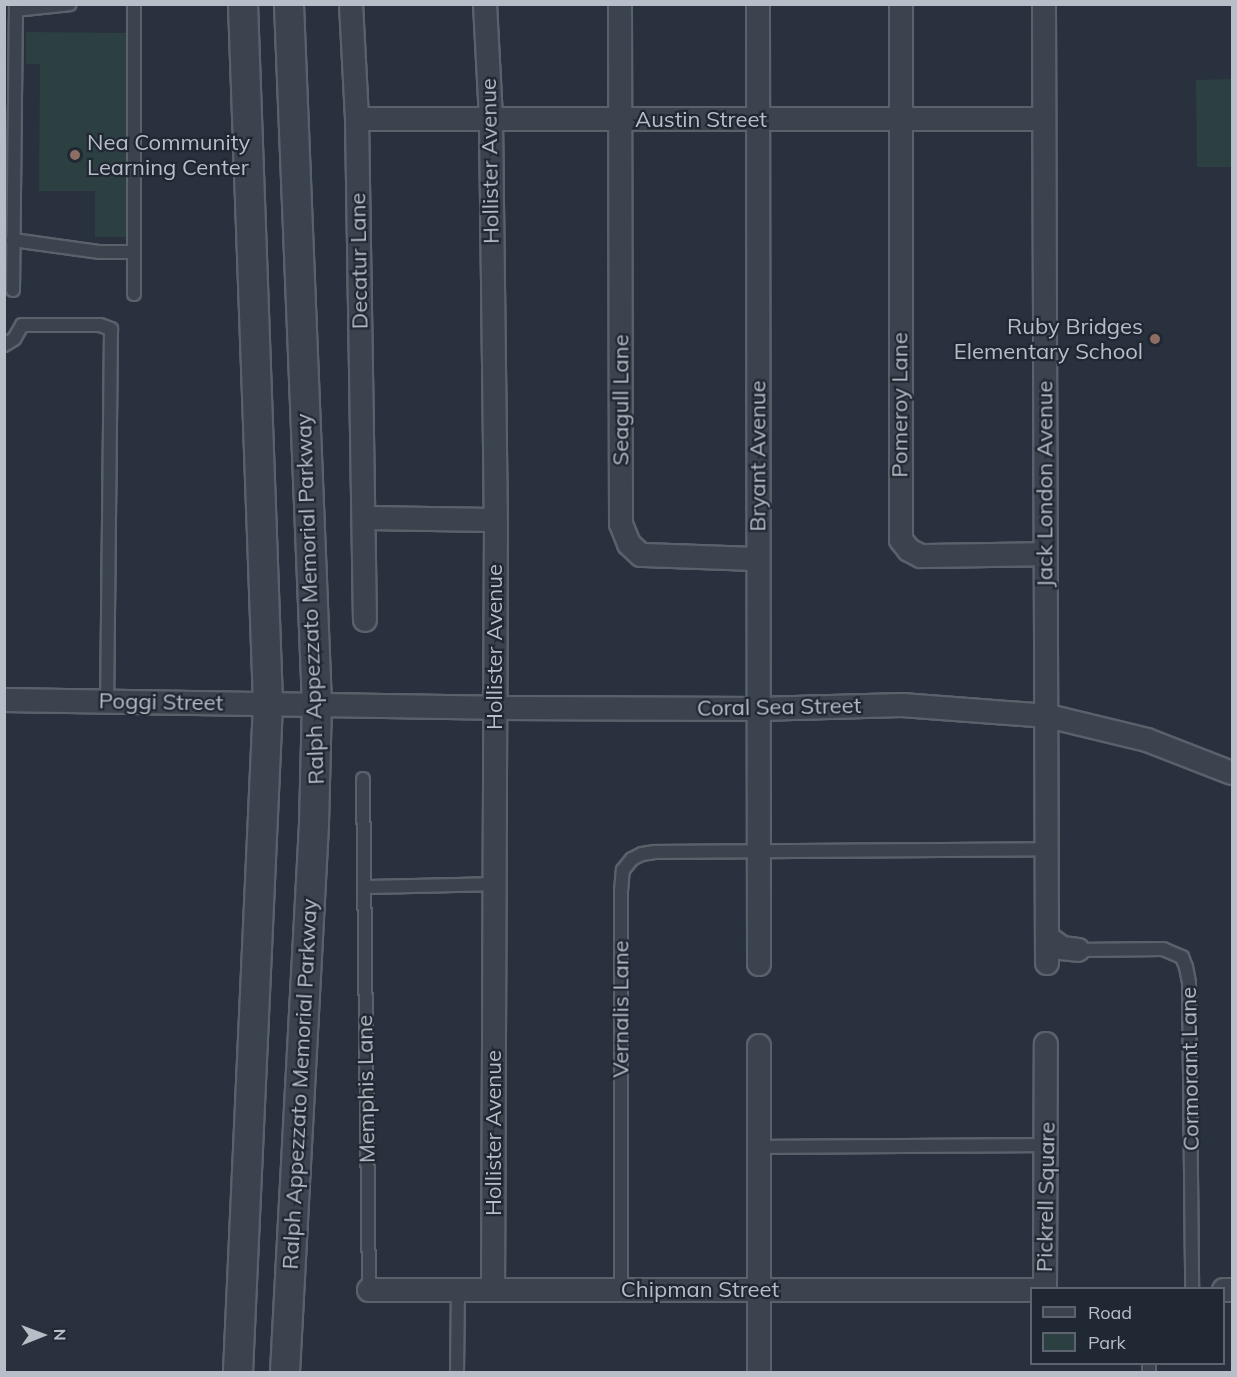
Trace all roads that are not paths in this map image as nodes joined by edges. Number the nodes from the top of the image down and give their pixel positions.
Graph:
1 (70, 4) edge
2 (134, 4) edge
3 (243, 4) edge
4 (289, 4) edge
5 (351, 4) edge
6 (485, 4) edge
7 (620, 4) edge
8 (758, 4) edge
9 (901, 4) edge
10 (1044, 4) edge
11 (16, 7) edge
12 (10, 32) edge
13 (10, 80) edge
14 (357, 119) junction
15 (758, 119) junction
16 (900, 119) junction
17 (1044, 119) junction
18 (491, 120) junction
19 (620, 120) junction
20 (13, 240) junction
21 (134, 252) junction
22 (12, 290) dead end
23 (134, 294) dead end
24 (4, 345) edge
25 (364, 518) junction
26 (496, 520) junction
27 (1045, 554) junction
28 (758, 559) junction
29 (365, 620) dead end
30 (4, 700) edge
31 (107, 701) junction
32 (268, 703) junction
33 (317, 705) junction
34 (494, 708) junction
35 (758, 709) junction
36 (1048, 716) junction
37 (1233, 772) edge
38 (363, 780) dead end
39 (1046, 849) junction
40 (759, 851) junction
41 (494, 884) junction
42 (364, 887) junction
43 (1047, 937) junction
44 (1078, 950) joint
45 (1047, 963) dead end
46 (759, 964) dead end
47 (1046, 1044) dead end
48 (759, 1046) dead end
49 (1047, 1145) junction
50 (758, 1148) junction
51 (1045, 1287) edge
52 (1192, 1287) edge
53 (369, 1290) joint
54 (458, 1290) junction
55 (493, 1290) junction
56 (621, 1290) junction
57 (759, 1290) junction
58 (1030, 1290) edge
59 (238, 1372) edge
60 (285, 1372) edge
61 (457, 1372) edge
62 (759, 1372) edge

1 - 11 lane
2 - 21 lane
3 - 32 street, Ralph Appezzato Memorial Parkway
4 - 33 street, Ralph Appezzato Memorial Parkway
5 - 14 street, Decatur Lane
6 - 18 street, Hollister Avenue
7 - 19 street
8 - 15 street, Bryant Avenue
9 - 16 street, Pomeroy Lane
10 - 17 street, Jack London Avenue
11 - 12 lane
12 - 13 lane
13 - 20 lane
14 - 18 street, Austin Street
14 - 25 street, Decatur Lane
15 - 16 street, Austin Street
15 - 19 street, Austin Street
15 - 28 street, Bryant Avenue
16 - 17 street, Austin Street
16 - 27 street, Pomeroy Lane
17 - 27 street, Jack London Avenue
18 - 19 street, Austin Street
18 - 26 street, Hollister Avenue
19 - 28 street, Seagull Lane
20 - 21 lane
20 - 22 lane
21 - 23 lane
24 - 31 lane
25 - 26 street
25 - 29 street, Decatur Lane
26 - 34 street, Hollister Avenue
27 - 36 street, Jack London Avenue
28 - 35 street, Bryant Avenue
30 - 31 street, Poggi Street
31 - 32 street, Poggi Street
32 - 33 street, Poggi Street
32 - 59 street, Ralph Appezzato Memorial Parkway
33 - 34 street, Coral Sea Street
33 - 60 street, Ralph Appezzato Memorial Parkway
34 - 35 street, Coral Sea Street
34 - 41 street, Hollister Avenue
35 - 36 street, Coral Sea Street
35 - 40 street, Bryant Avenue
36 - 37 street, Coral Sea Street
36 - 39 street, Jack London Avenue
38 - 42 lane, Memphis Lane
39 - 40 lane, Vernalis Lane
39 - 43 street, Jack London Avenue
40 - 46 street, Bryant Avenue
40 - 56 lane, Vernalis Lane
41 - 42 lane
41 - 55 street, Hollister Avenue
42 - 53 lane, Memphis Lane
43 - 44 street
43 - 45 street, Jack London Avenue
44 - 52 lane, Cormorant Lane
47 - 49 street, Pickrell Square
48 - 50 street
49 - 50 lane
49 - 51 street, Pickrell Square
50 - 57 street
53 - 54 street, Chipman Street
54 - 55 street, Chipman Street
54 - 61 lane
55 - 56 street, Chipman Street
56 - 57 street, Chipman Street
57 - 58 street, Chipman Street
57 - 62 street

